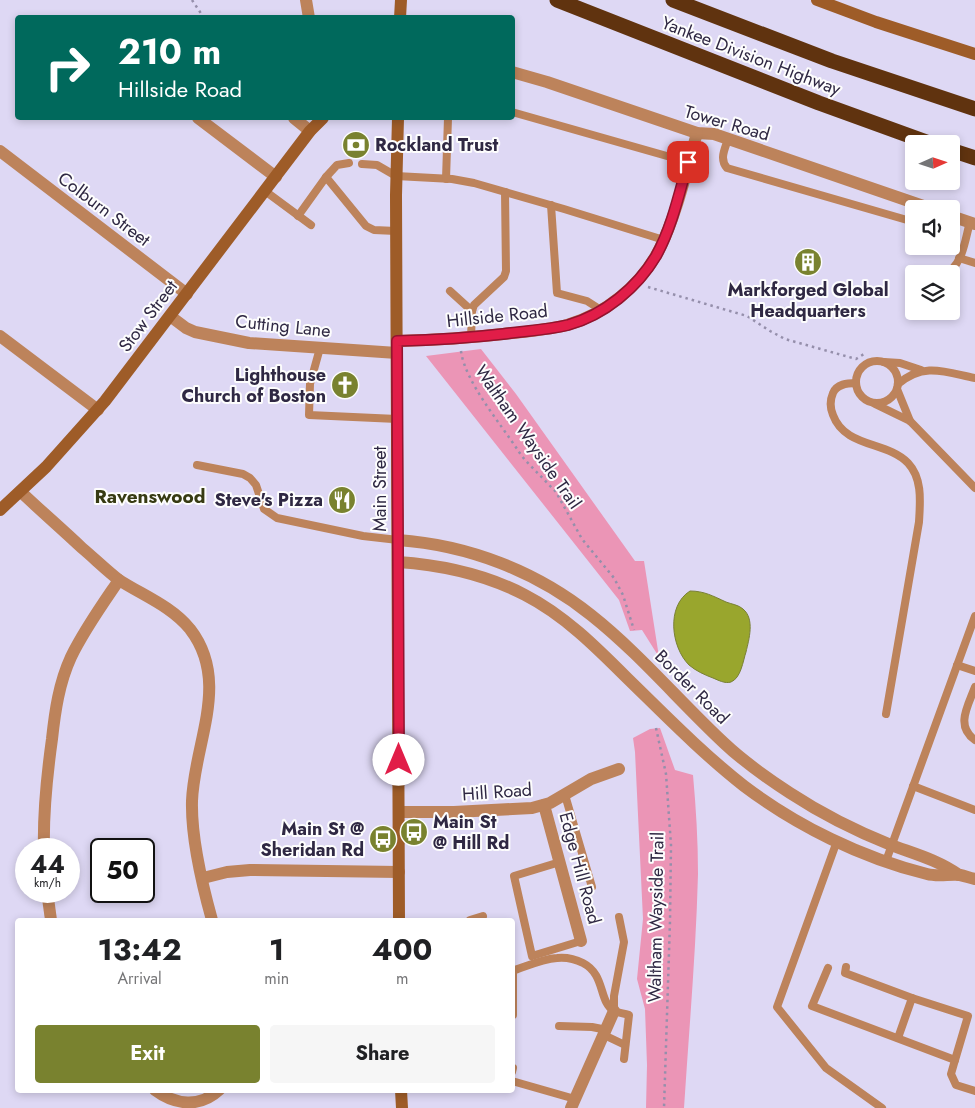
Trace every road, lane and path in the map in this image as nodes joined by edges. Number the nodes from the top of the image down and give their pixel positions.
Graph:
1 (192, 0) edge
2 (306, 0) edge
3 (401, 0) edge
4 (558, 0) edge
5 (673, 0) edge
6 (817, 0) edge
7 (202, 15) edge
8 (308, 15) edge
9 (400, 15) edge
10 (975, 54) edge
11 (515, 73) edge
12 (975, 109) edge
13 (515, 113) edge
14 (201, 120) edge
15 (296, 120) edge
16 (317, 120) edge
17 (321, 120) edge
18 (398, 120) edge
19 (448, 120) edge
20 (310, 131) junction
21 (697, 133) junction
22 (907, 135) edge
23 (728, 139) junction
24 (0, 151) edge
25 (960, 153) edge
26 (975, 158) edge
27 (688, 162) junction
28 (350, 163) dead end
29 (362, 164) dead end
30 (396, 176) junction
31 (276, 177) junction
32 (326, 177) junction
33 (446, 179) junction
34 (265, 191) junction
35 (505, 192) junction
36 (905, 200) edge
37 (551, 205) junction
38 (298, 216) junction
39 (905, 219) edge
40 (960, 219) edge
41 (973, 223) edge
42 (311, 225) dead end
43 (396, 231) junction
44 (664, 240) junction
45 (959, 258) junction
46 (975, 263) edge
47 (955, 265) edge
48 (645, 287) dead end
49 (450, 291) dead end
50 (187, 294) junction
51 (601, 310) junction
52 (472, 312) junction
53 (170, 316) junction
54 (0, 336) edge
55 (471, 338) junction
56 (397, 347) junction
57 (320, 348) junction
58 (864, 354) dead end
59 (462, 360) dead end
60 (883, 362) junction
61 (921, 370) junction
62 (975, 378) edge
63 (856, 382) junction
64 (898, 387) junction
65 (875, 404) junction
66 (98, 410) junction
67 (397, 419) junction
68 (910, 421) junction
69 (197, 465) dead end
70 (975, 488) edge
71 (20, 492) junction
72 (0, 510) edge
73 (398, 540) junction
74 (398, 562) junction
75 (119, 580) junction
76 (975, 616) edge
77 (634, 630) dead end
78 (972, 633) edge
79 (957, 665) junction
80 (975, 671) edge
81 (975, 687) edge
82 (886, 714) dead end
83 (656, 728) dead end
84 (975, 740) edge
85 (619, 769) dead end
86 (913, 786) junction
87 (565, 795) junction
88 (544, 805) junction
89 (975, 810) edge
90 (399, 812) junction
91 (44, 838) edge
92 (837, 841) junction
93 (892, 845) junction
94 (886, 861) junction
95 (560, 862) junction
96 (399, 872) junction
97 (959, 875) junction
98 (202, 878) junction
99 (975, 879) edge
100 (592, 887) dead end
101 (48, 903) edge
102 (483, 916) dead end
103 (620, 917) dead end
104 (50, 918) edge
105 (212, 918) edge
106 (399, 918) edge
107 (476, 918) edge
108 (581, 941) joint
109 (846, 967) dead end
110 (828, 968) dead end
111 (515, 970) edge
112 (912, 998) junction
113 (614, 1011) junction
114 (559, 1026) dead end
115 (606, 1032) junction
116 (898, 1038) junction
117 (626, 1045) junction
118 (624, 1059) dead end
119 (955, 1060) junction
120 (515, 1082) edge
121 (975, 1091) edge
122 (160, 1093) edge
123 (215, 1093) edge
124 (401, 1093) edge
125 (573, 1103) edge
126 (402, 1108) edge
127 (664, 1108) edge
128 (882, 1108) edge

1 - 7 path
2 - 8 street
3 - 9 main road
4 - 22 highway, Yankee Division Highway
5 - 12 highway, Yankee Division Highway
6 - 10 main road
11 - 21 street, Tower Road
13 - 27 lane
14 - 31 street
15 - 20 street
16 - 20 main road, Stow Street
17 - 20 main road, Stow Street
18 - 30 main road, Main Street
19 - 33 lane
20 - 31 main road, Stow Street
21 - 23 street, Tower Road
21 - 27 street, Hillside Road
23 - 36 street, Tower Road
23 - 39 lane
24 - 50 street, Colburn Street
25 - 26 highway
27 - 44 street, Hillside Road
28 - 32 lane
29 - 30 lane
30 - 33 lane
30 - 43 main road, Main Street
31 - 34 main road, Stow Street
32 - 38 lane
32 - 43 lane
33 - 35 lane
34 - 38 lane
34 - 50 main road, Stow Street
35 - 37 lane
35 - 52 lane
37 - 44 lane
37 - 51 lane
38 - 42 lane
40 - 41 street
41 - 45 lane
43 - 56 main road, Main Street
44 - 51 street, Hillside Road
45 - 46 lane
45 - 47 lane
48 - 58 path
49 - 52 lane
50 - 53 main road, Stow Street
51 - 55 street, Hillside Road
52 - 55 lane
53 - 57 street, Cutting Lane
53 - 66 main road, Stow Street
54 - 66 street
55 - 56 street, Hillside Road
56 - 57 street, Cutting Lane
56 - 67 main road, Main Street
57 - 67 lane
59 - 77 path, Waltham Wayside Trail
60 - 61 lane
60 - 63 lane
60 - 64 lane
61 - 62 lane
61 - 64 lane
63 - 65 lane
63 - 82 lane
64 - 65 lane
64 - 68 lane
65 - 68 lane
66 - 71 main road, Stow Street
67 - 73 main road, Main Street
68 - 70 lane
69 - 73 lane
71 - 72 main road, Stow Street
71 - 75 street
73 - 74 main road, Main Street
73 - 93 street, Border Road
74 - 90 main road, Main Street
74 - 92 street, Border Road
75 - 91 street
75 - 98 street
76 - 78 lane
78 - 79 lane
79 - 80 lane
79 - 86 lane
81 - 84 lane
83 - 127 path, Waltham Wayside Trail
85 - 87 street, Hill Road
86 - 89 lane
86 - 93 lane
87 - 88 street, Hill Road
87 - 100 lane
88 - 90 street, Hill Road
88 - 95 street, Edge Hill Road
90 - 96 main road, Main Street
92 - 94 street, Border Road
92 - 128 lane
93 - 94 lane
93 - 97 street, Border Road
94 - 97 street, Border Road
95 - 108 street, Edge Hill Road
95 - 108 lane
96 - 98 street
96 - 106 main road, Main Street
97 - 99 street, Border Road
98 - 105 street
101 - 104 street
102 - 107 lane
103 - 113 lane
109 - 112 lane
110 - 116 lane
111 - 113 lane
112 - 116 lane
112 - 119 lane
113 - 115 street
113 - 117 lane
114 - 115 lane
115 - 117 lane
115 - 125 street
116 - 119 lane
117 - 118 lane
119 - 121 lane
120 - 125 lane
122 - 123 street
124 - 126 main road

